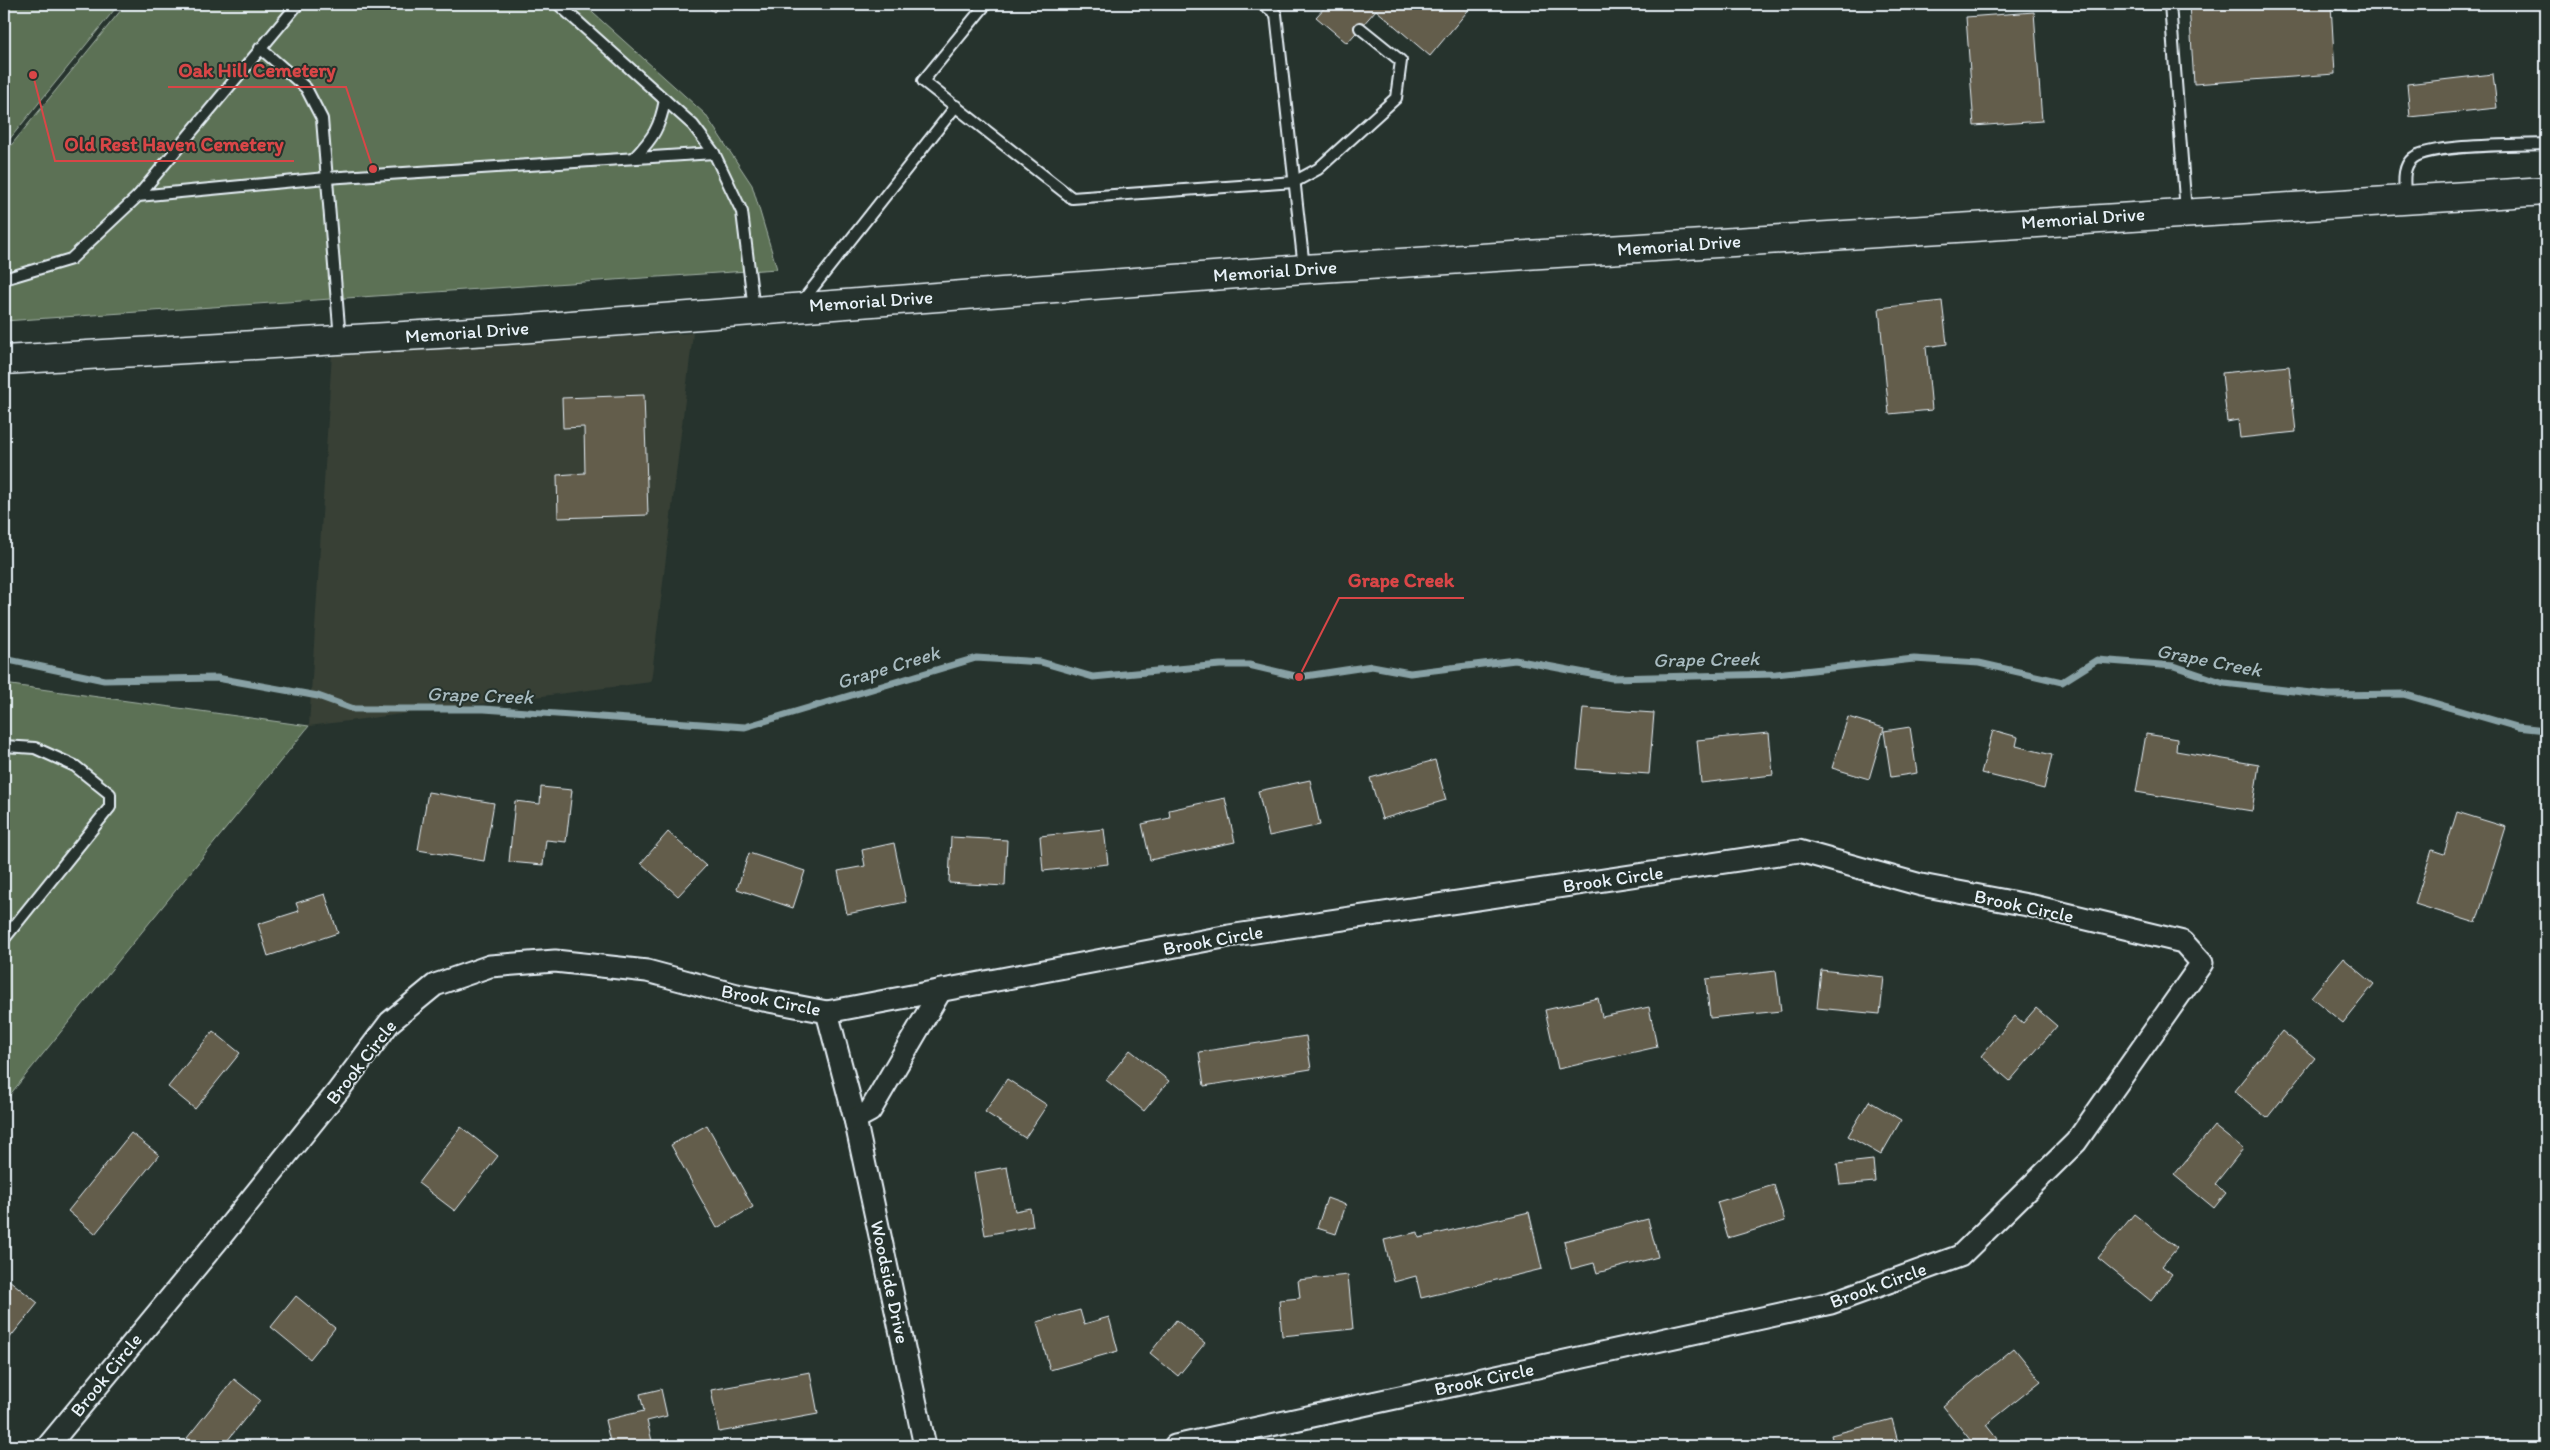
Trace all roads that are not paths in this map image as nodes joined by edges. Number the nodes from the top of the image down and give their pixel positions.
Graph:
1 (298, 4) edge
2 (558, 4) edge
3 (986, 4) edge
4 (1263, 4) edge
5 (2170, 4) edge
6 (1360, 28) dead end
7 (260, 48) junction
8 (665, 100) junction
9 (956, 106) junction
10 (2546, 144) edge
11 (714, 153) junction
12 (635, 157) junction
13 (326, 178) junction
14 (1294, 182) junction
15 (2546, 190) edge
16 (138, 196) junction
17 (2405, 199) junction
18 (2186, 212) junction
19 (1304, 269) junction
20 (4, 279) edge
21 (797, 307) junction
22 (754, 311) junction
23 (340, 341) junction
24 (4, 360) edge
25 (4, 746) edge
26 (4, 939) edge
27 (941, 990) junction
28 (827, 1012) junction
29 (855, 1118) junction
30 (48, 1446) edge
31 (925, 1446) edge
32 (1175, 1446) edge

1 - 7 lane
2 - 8 lane
3 - 9 lane
4 - 14 lane
5 - 18 lane
6 - 14 lane
7 - 13 lane
7 - 16 lane
8 - 11 lane
8 - 12 lane
9 - 14 lane
9 - 21 lane
10 - 17 lane
11 - 12 lane
11 - 22 lane
12 - 13 lane
13 - 16 lane
13 - 23 lane
14 - 19 lane
15 - 17 main road, Memorial Drive
16 - 20 lane
17 - 18 main road, Memorial Drive
18 - 19 main road, Memorial Drive
19 - 21 main road, Memorial Drive
21 - 22 main road, Memorial Drive
22 - 23 main road, Memorial Drive
23 - 24 main road, Memorial Drive
25 - 26 lane
27 - 28 street, Brook Circle
27 - 29 street
27 - 32 street, Brook Circle
28 - 29 street, Woodside Drive
28 - 30 street, Brook Circle
29 - 31 street, Woodside Drive

